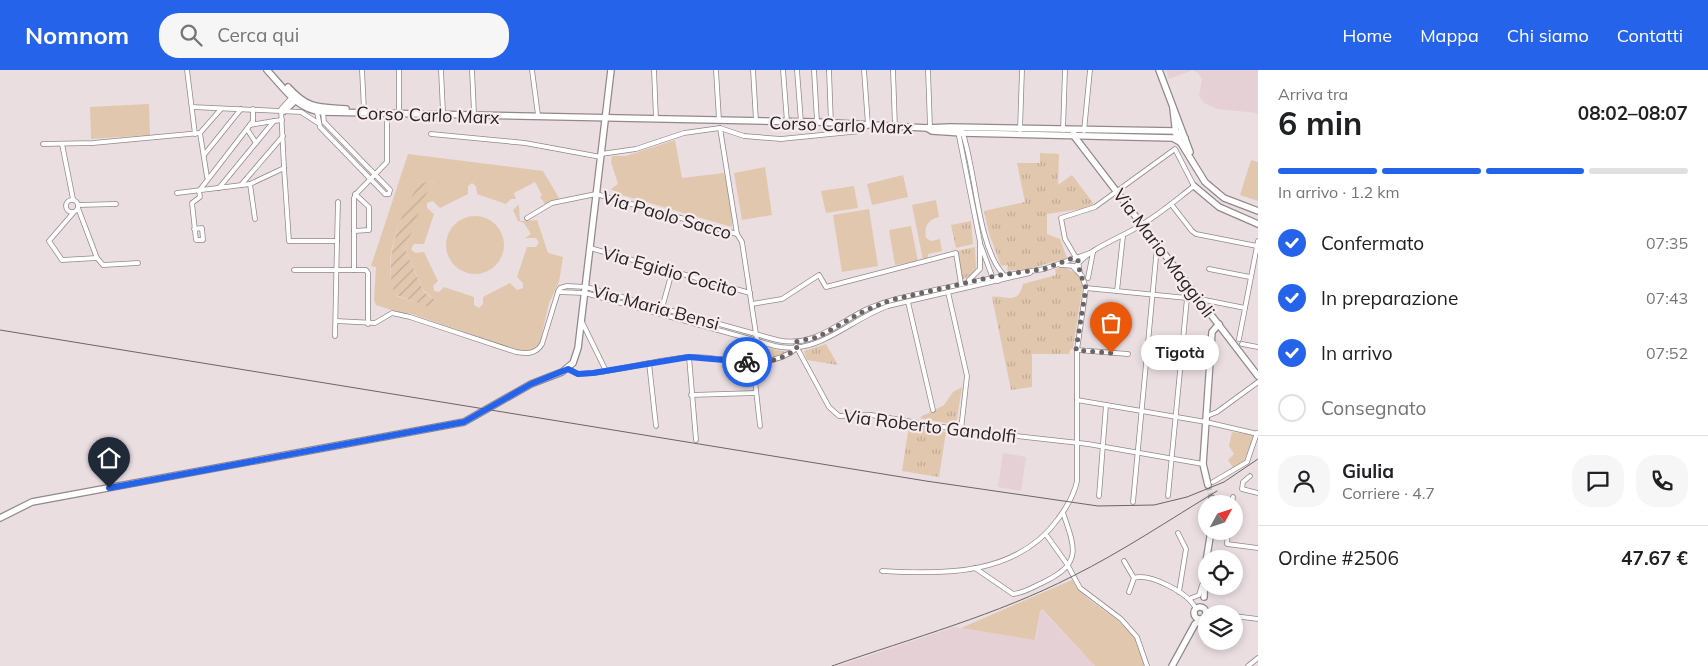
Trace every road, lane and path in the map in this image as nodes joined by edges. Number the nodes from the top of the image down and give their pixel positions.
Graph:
1 (188, 70) edge
2 (266, 70) edge
3 (271, 70) edge
4 (362, 70) edge
5 (398, 70) edge
6 (442, 70) edge
7 (472, 70) edge
8 (532, 70) edge
9 (611, 70) edge
10 (654, 70) edge
11 (716, 70) edge
12 (753, 70) edge
13 (783, 70) edge
14 (797, 70) edge
15 (814, 70) edge
16 (829, 70) edge
17 (864, 70) edge
18 (893, 70) edge
19 (928, 70) edge
20 (1022, 70) edge
21 (1065, 70) edge
22 (1090, 70) edge
23 (1159, 70) edge
24 (295, 98) junction
25 (192, 108) junction
26 (1173, 108) junction
27 (221, 109) junction
28 (241, 109) junction
29 (253, 109) junction
30 (364, 110) junction
31 (283, 111) junction
32 (320, 111) junction
33 (399, 111) junction
34 (443, 112) junction
35 (474, 113) junction
36 (387, 114) junction
37 (538, 115) junction
38 (605, 118) junction
39 (656, 119) junction
40 (282, 120) junction
41 (719, 120) junction
42 (274, 121) junction
43 (756, 121) junction
44 (1174, 121) junction
45 (787, 122) junction
46 (801, 122) junction
47 (817, 122) junction
48 (318, 123) junction
49 (831, 123) junction
50 (868, 125) junction
51 (248, 127) junction
52 (895, 127) junction
53 (720, 128) junction
54 (928, 128) junction
55 (1063, 130) junction
56 (960, 131) junction
57 (1020, 131) junction
58 (1175, 131) junction
59 (1163, 132) junction
60 (200, 133) junction
61 (1074, 133) junction
62 (1084, 133) junction
63 (195, 134) junction
64 (432, 134) dead end
65 (283, 136) junction
66 (1182, 140) junction
67 (256, 143) junction
68 (43, 144) dead end
69 (62, 144) junction
70 (204, 155) junction
71 (601, 155) junction
72 (284, 168) junction
73 (375, 175) junction
74 (207, 177) junction
75 (371, 179) junction
76 (250, 184) junction
77 (241, 185) junction
78 (1194, 186) junction
79 (219, 188) junction
80 (199, 190) junction
81 (1118, 192) junction
82 (177, 193) dead end
83 (356, 194) junction
84 (596, 194) junction
85 (73, 200) junction
86 (338, 202) dead end
87 (116, 204) dead end
88 (1171, 204) junction
89 (78, 207) junction
90 (1258, 211) edge
91 (74, 212) junction
92 (255, 218) dead end
93 (527, 218) dead end
94 (1143, 224) junction
95 (1258, 224) edge
96 (194, 229) dead end
97 (354, 231) junction
98 (736, 234) junction
99 (1123, 236) junction
100 (337, 241) junction
101 (980, 242) junction
102 (1258, 243) edge
103 (1159, 245) junction
104 (590, 248) junction
105 (1093, 252) junction
106 (97, 258) junction
107 (1072, 259) junction
108 (138, 263) dead end
109 (1059, 264) junction
110 (1078, 264) junction
111 (1072, 266) junction
112 (1044, 269) junction
113 (1209, 269) dead end
114 (294, 270) dead end
115 (337, 270) junction
116 (354, 270) junction
117 (672, 272) junction
118 (1080, 273) junction
119 (1002, 274) junction
120 (992, 276) junction
121 (1250, 277) junction
122 (1088, 278) dead end
123 (997, 281) junction
124 (961, 284) junction
125 (1086, 288) junction
126 (585, 290) junction
127 (948, 290) junction
128 (1117, 291) junction
129 (1194, 292) junction
130 (750, 293) junction
131 (1152, 295) junction
132 (1187, 298) junction
133 (908, 302) junction
134 (1202, 302) junction
135 (752, 304) junction
136 (662, 308) junction
137 (1245, 308) junction
138 (336, 321) junction
139 (582, 322) junction
140 (368, 324) junction
141 (1219, 324) junction
142 (756, 334) junction
143 (335, 336) dead end
144 (1239, 339) junction
145 (757, 341) junction
146 (1232, 341) junction
147 (794, 342) junction
148 (1242, 344) junction
149 (1258, 346) edge
150 (797, 348) junction
151 (1076, 350) junction
152 (1239, 350) junction
153 (1128, 354) dead end
154 (689, 357) junction
155 (649, 363) junction
156 (753, 363) junction
157 (570, 371) junction
158 (606, 371) junction
159 (1257, 375) edge
160 (1258, 382) edge
161 (754, 393) junction
162 (691, 395) junction
163 (1077, 400) junction
164 (1106, 405) junction
165 (933, 410) dead end
166 (1141, 412) junction
167 (1175, 418) junction
168 (1206, 419) junction
169 (656, 426) dead end
170 (760, 426) dead end
171 (961, 430) junction
172 (1258, 433) edge
173 (696, 440) dead end
174 (1077, 443) junction
175 (1104, 446) junction
176 (1138, 452) junction
177 (1171, 458) junction
178 (1203, 464) junction
179 (1250, 476) dead end
180 (1211, 484) joint
181 (1258, 493) edge
182 (1099, 496) dead end
183 (1168, 496) dead end
184 (1134, 502) dead end
185 (1063, 513) junction
186 (0, 518) edge
187 (1178, 533) dead end
188 (1047, 536) junction
189 (1227, 540) edge
190 (1258, 548) edge
191 (1124, 561) dead end
192 (1068, 567) junction
193 (975, 568) junction
194 (882, 571) dead end
195 (1134, 578) junction
196 (1129, 592) dead end
197 (1179, 592) junction
198 (1198, 594) edge
199 (1204, 597) joint
200 (1189, 599) junction
201 (1205, 605) edge
202 (1196, 610) junction
203 (1243, 617) edge
204 (1198, 618) edge
205 (1258, 619) edge
206 (1198, 621) edge
207 (1192, 630) junction
208 (1258, 658) edge
209 (1147, 666) edge
210 (1172, 666) edge
211 (1248, 666) edge

1 - 25 street
2 - 24 main road, Corso Carlo Marx
3 - 24 main road, Corso Carlo Marx
4 - 30 street
5 - 33 street
6 - 34 street
7 - 35 street
8 - 37 street
9 - 38 main road
10 - 39 street
11 - 41 street
12 - 43 street
13 - 45 street
14 - 46 street
15 - 47 street
16 - 49 street
17 - 50 street
18 - 52 street
19 - 54 street
20 - 57 street
21 - 55 street
22 - 62 street
23 - 26 main road
24 - 31 main road
24 - 32 main road, Corso Carlo Marx
25 - 27 street
25 - 63 street
26 - 44 main road
26 - 66 main road
27 - 28 street
27 - 60 street
28 - 29 street
28 - 70 street
29 - 31 street
29 - 51 street
30 - 32 main road, Corso Carlo Marx
30 - 33 main road, Corso Carlo Marx
31 - 40 street
31 - 48 street
32 - 36 main road, Corso Carlo Marx
32 - 48 street
32 - 73 street
33 - 34 main road, Corso Carlo Marx
34 - 35 main road, Corso Carlo Marx
35 - 37 main road, Corso Carlo Marx
36 - 38 main road, Corso Carlo Marx
36 - 73 street
37 - 38 main road, Corso Carlo Marx
38 - 39 main road, Corso Carlo Marx
38 - 71 main road
39 - 41 main road, Corso Carlo Marx
40 - 42 street
40 - 65 street
41 - 43 main road, Corso Carlo Marx
42 - 51 street
42 - 67 street
43 - 45 main road, Corso Carlo Marx
44 - 58 main road
44 - 59 main road
45 - 46 main road, Corso Carlo Marx
46 - 47 main road, Corso Carlo Marx
47 - 49 main road, Corso Carlo Marx
48 - 75 street
49 - 50 main road, Corso Carlo Marx
50 - 52 main road, Corso Carlo Marx
50 - 53 street
51 - 67 street
51 - 74 street
52 - 54 main road, Corso Carlo Marx
53 - 71 street
53 - 98 street
54 - 56 main road, Corso Carlo Marx
55 - 57 main road, Corso Carlo Marx
55 - 61 main road, Corso Carlo Marx
56 - 57 main road, Corso Carlo Marx
56 - 101 street
56 - 119 street
57 - 61 main road, Corso Carlo Marx
58 - 59 main road
58 - 66 main road
59 - 62 main road
60 - 63 street
60 - 70 street
61 - 62 main road
61 - 81 main road, Via Mario Maggioli
62 - 66 main road
63 - 69 street
64 - 71 street
65 - 72 street
65 - 77 street
66 - 90 main road
67 - 79 street
68 - 69 street
69 - 85 street
70 - 74 street
71 - 84 main road
72 - 76 street
72 - 100 street
73 - 75 street
73 - 75 street
74 - 80 street
75 - 83 street
76 - 77 street
76 - 92 street
77 - 79 street
78 - 81 street
78 - 88 street
78 - 95 main road
79 - 80 street
80 - 82 street
80 - 96 street
81 - 94 main road, Via Mario Maggioli
81 - 107 street
83 - 97 street
83 - 97 street
84 - 93 street, Via Paolo Sacco
84 - 98 street, Via Paolo Sacco
84 - 104 main road
85 - 89 street
85 - 91 street
86 - 100 street
87 - 89 street
88 - 94 street
88 - 102 street
89 - 91 street
89 - 106 street
91 - 106 street
94 - 99 street
94 - 103 main road, Via Mario Maggioli
97 - 116 street
98 - 130 street, Via Paolo Sacco
99 - 105 street
99 - 128 street
100 - 115 street
101 - 120 street
101 - 124 street
102 - 121 street
103 - 129 main road, Via Mario Maggioli
103 - 131 street
104 - 117 street, Via Egidio Cocito
104 - 126 main road
105 - 107 street
105 - 110 street
105 - 122 street
106 - 108 street
107 - 109 street
107 - 110 street
107 - 111 street
109 - 111 street
109 - 112 street
110 - 111 street
110 - 118 street
111 - 118 street
112 - 119 street, Via Maria Bensi
112 - 123 street, Via Maria Bensi
113 - 121 street
114 - 115 street
115 - 116 street
115 - 138 street
116 - 140 street
117 - 130 street, Via Egidio Cocito
117 - 136 street
118 - 125 street
119 - 120 street, Via Maria Bensi
119 - 123 street
120 - 123 street
120 - 124 street, Via Maria Bensi
121 - 137 street
123 - 127 street, Via Maria Bensi
124 - 127 street, Via Maria Bensi
124 - 135 street
125 - 128 street
125 - 151 street
126 - 136 street, Via Maria Bensi
126 - 139 main road
126 - 140 street, Via Maria Bensi
126 - 145 street, Via Maria Bensi
127 - 133 street, Via Maria Bensi
127 - 147 street, Via Maria Bensi
127 - 171 street
128 - 131 street
129 - 132 street
129 - 134 main road, Via Mario Maggioli
130 - 135 street, Via Paolo Sacco
131 - 132 street
131 - 166 street
132 - 167 street
133 - 150 street, Via Maria Bensi
133 - 165 street
134 - 137 street
134 - 141 main road, Via Mario Maggioli
135 - 142 street, Via Paolo Sacco
136 - 142 street, Via Maria Bensi
137 - 144 street
138 - 140 street, Via Maria Bensi
138 - 143 street
139 - 157 main road
139 - 158 street
141 - 146 main road, Via Mario Maggioli
141 - 168 main road
142 - 145 street, Via Paolo Sacco
142 - 147 street, Via Maria Bensi
144 - 146 street
144 - 148 street
145 - 150 street, Via Maria Bensi
145 - 156 street, Via Paolo Sacco
146 - 152 main road, Via Mario Maggioli
147 - 150 street, Via Roberto Gandolfi
148 - 149 street
148 - 152 street
150 - 156 street
150 - 171 street, Via Roberto Gandolfi
151 - 153 street
151 - 163 street
152 - 159 main road, Via Mario Maggioli
154 - 155 street
154 - 156 street
154 - 162 street
155 - 158 street
155 - 169 street
156 - 161 street, Via Paolo Sacco
157 - 158 street
157 - 186 main road
160 - 168 street
161 - 162 street
161 - 170 street, Via Paolo Sacco
162 - 173 street
163 - 164 street
163 - 174 street
164 - 166 street
164 - 175 street
166 - 167 street
166 - 176 street
167 - 168 street
167 - 177 street
168 - 172 street
168 - 178 main road
171 - 174 street, Via Roberto Gandolfi
172 - 180 street
174 - 175 street, Via Roberto Gandolfi
174 - 185 street
175 - 176 street, Via Roberto Gandolfi
175 - 182 street
176 - 177 street, Via Roberto Gandolfi
176 - 184 street
177 - 178 street, Via Roberto Gandolfi
177 - 183 street
178 - 180 main road
179 - 181 street
185 - 188 street
185 - 192 street
187 - 197 street
188 - 192 street
188 - 193 street
189 - 190 street
191 - 195 street
192 - 193 street
192 - 209 street
193 - 194 street
195 - 196 street
195 - 197 street
197 - 200 street
198 - 200 street
199 - 201 main road
199 - 202 main road
200 - 202 street
202 - 204 main road
202 - 207 main road
203 - 205 street
206 - 207 main road
207 - 210 main road
208 - 211 street

